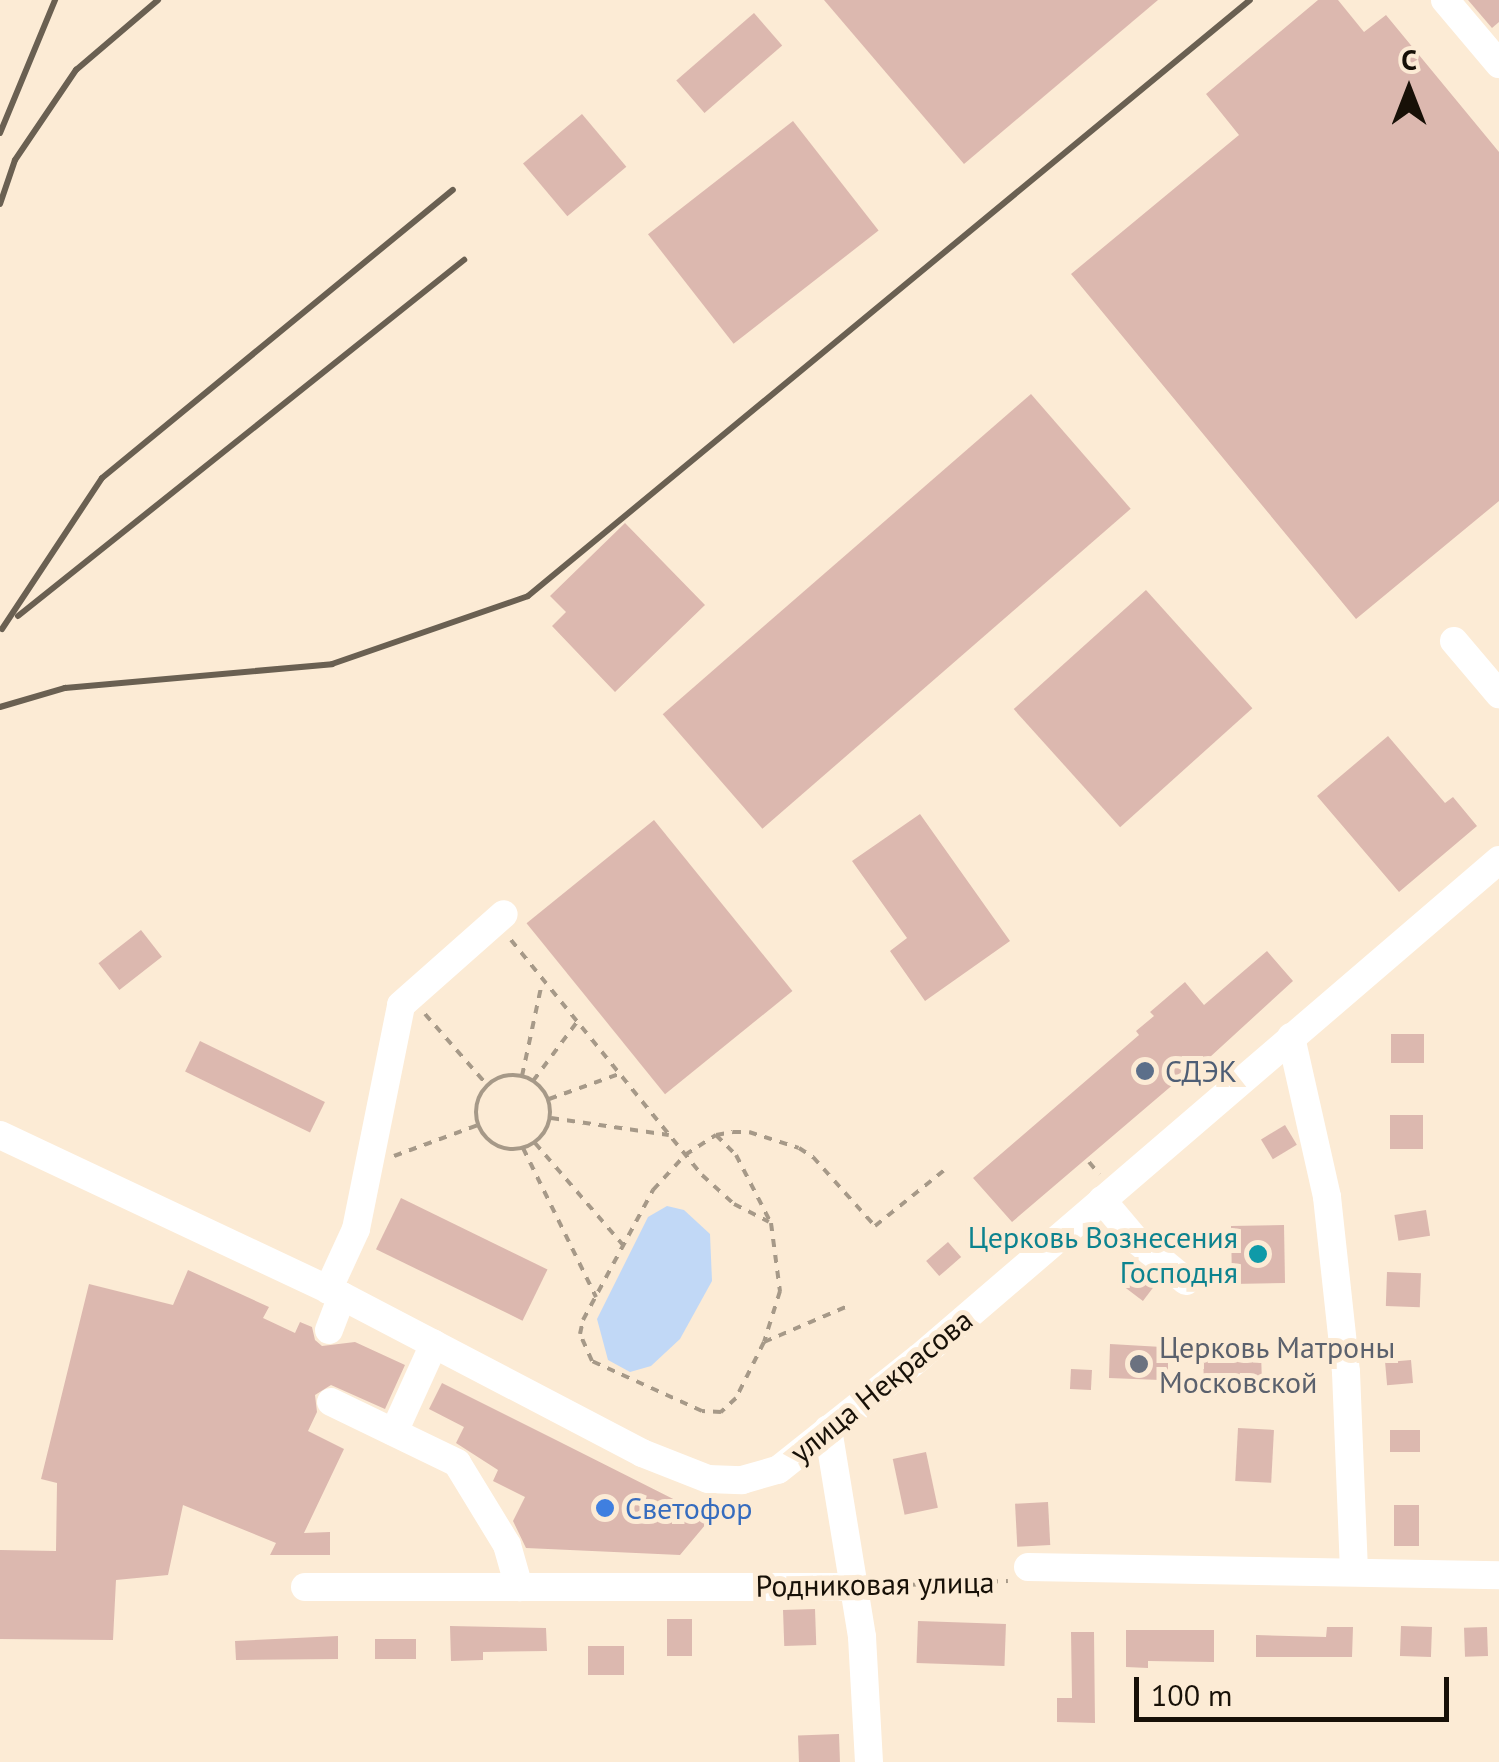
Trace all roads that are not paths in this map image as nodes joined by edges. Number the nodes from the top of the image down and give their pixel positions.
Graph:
1 (1445, 0) edge
2 (1498, 60) edge
3 (1454, 642) dead end
4 (1499, 694) edge
5 (1499, 860) edge
6 (506, 925) road end
7 (1291, 1037) junction
8 (0, 1135) edge
9 (1102, 1200) junction
10 (1186, 1280) dead end
11 (335, 1293) junction
12 (329, 1330) dead end
13 (434, 1344) junction
14 (330, 1402) dead end
15 (828, 1428) junction
16 (394, 1432) junction
17 (1028, 1567) road end
18 (1354, 1570) junction
19 (1499, 1575) edge
20 (305, 1587) dead end
21 (519, 1587) junction
22 (856, 1587) junction
23 (869, 1762) edge

1 - 2 street
3 - 4 street
5 - 7 street, улица Некрасова
6 - 11 street
7 - 9 street, улица Некрасова
7 - 18 street
8 - 11 street, улица Некрасова
9 - 10 street
9 - 15 street, улица Некрасова
11 - 12 street
11 - 13 street, улица Некрасова
13 - 15 street, улица Некрасова
13 - 16 street
14 - 16 street
15 - 22 street
16 - 21 street
17 - 18 street, Родниковая улица
18 - 19 street, Родниковая улица
20 - 21 street, Родниковая улица
21 - 22 street, Родниковая улица
22 - 23 street

